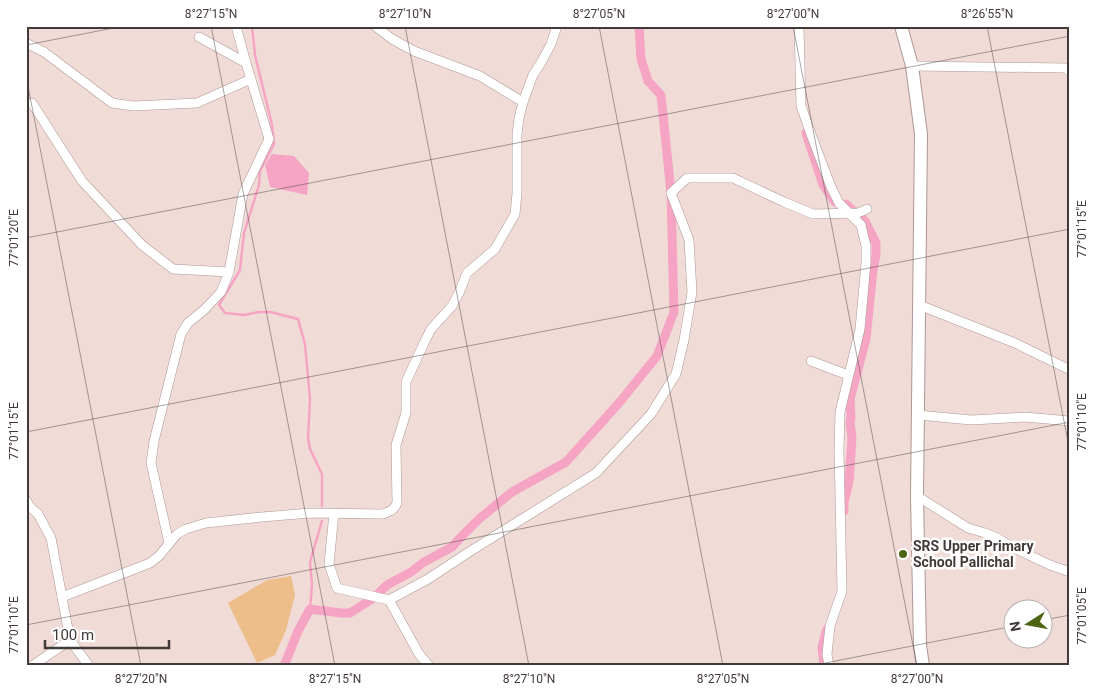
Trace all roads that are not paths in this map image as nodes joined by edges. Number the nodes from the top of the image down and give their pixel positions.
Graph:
1 (236, 26) edge
2 (375, 26) edge
3 (557, 26) edge
4 (799, 26) edge
5 (902, 26) edge
6 (199, 37) dead end
7 (26, 43) edge
8 (246, 63) junction
9 (912, 66) junction
10 (1070, 72) edge
11 (251, 79) junction
12 (523, 102) junction
13 (32, 103) dead end
14 (867, 208) dead end
15 (849, 213) junction
16 (229, 272) junction
17 (919, 305) junction
18 (811, 361) dead end
19 (1070, 370) edge
20 (848, 376) junction
21 (918, 414) junction
22 (1070, 421) edge
23 (917, 496) junction
24 (26, 500) edge
25 (334, 514) junction
26 (169, 543) junction
27 (1070, 572) edge
28 (62, 597) junction
29 (390, 600) junction
30 (70, 640) junction
31 (32, 666) edge
32 (89, 666) edge
33 (429, 666) edge
34 (829, 666) edge
35 (923, 666) edge

1 - 8 street
2 - 12 street
3 - 12 street
4 - 15 street
5 - 9 street
6 - 8 street
7 - 11 street
8 - 11 street
9 - 10 street
9 - 17 street
11 - 16 street
12 - 25 street
13 - 16 street
14 - 15 street
15 - 20 street
15 - 29 street
16 - 26 street
17 - 19 street
17 - 21 street
18 - 20 street
20 - 34 street
21 - 22 street
21 - 23 street
23 - 27 street
23 - 35 street
24 - 28 street
25 - 26 street
25 - 29 street
26 - 28 street
28 - 30 street
29 - 33 street
30 - 31 street
30 - 32 street

